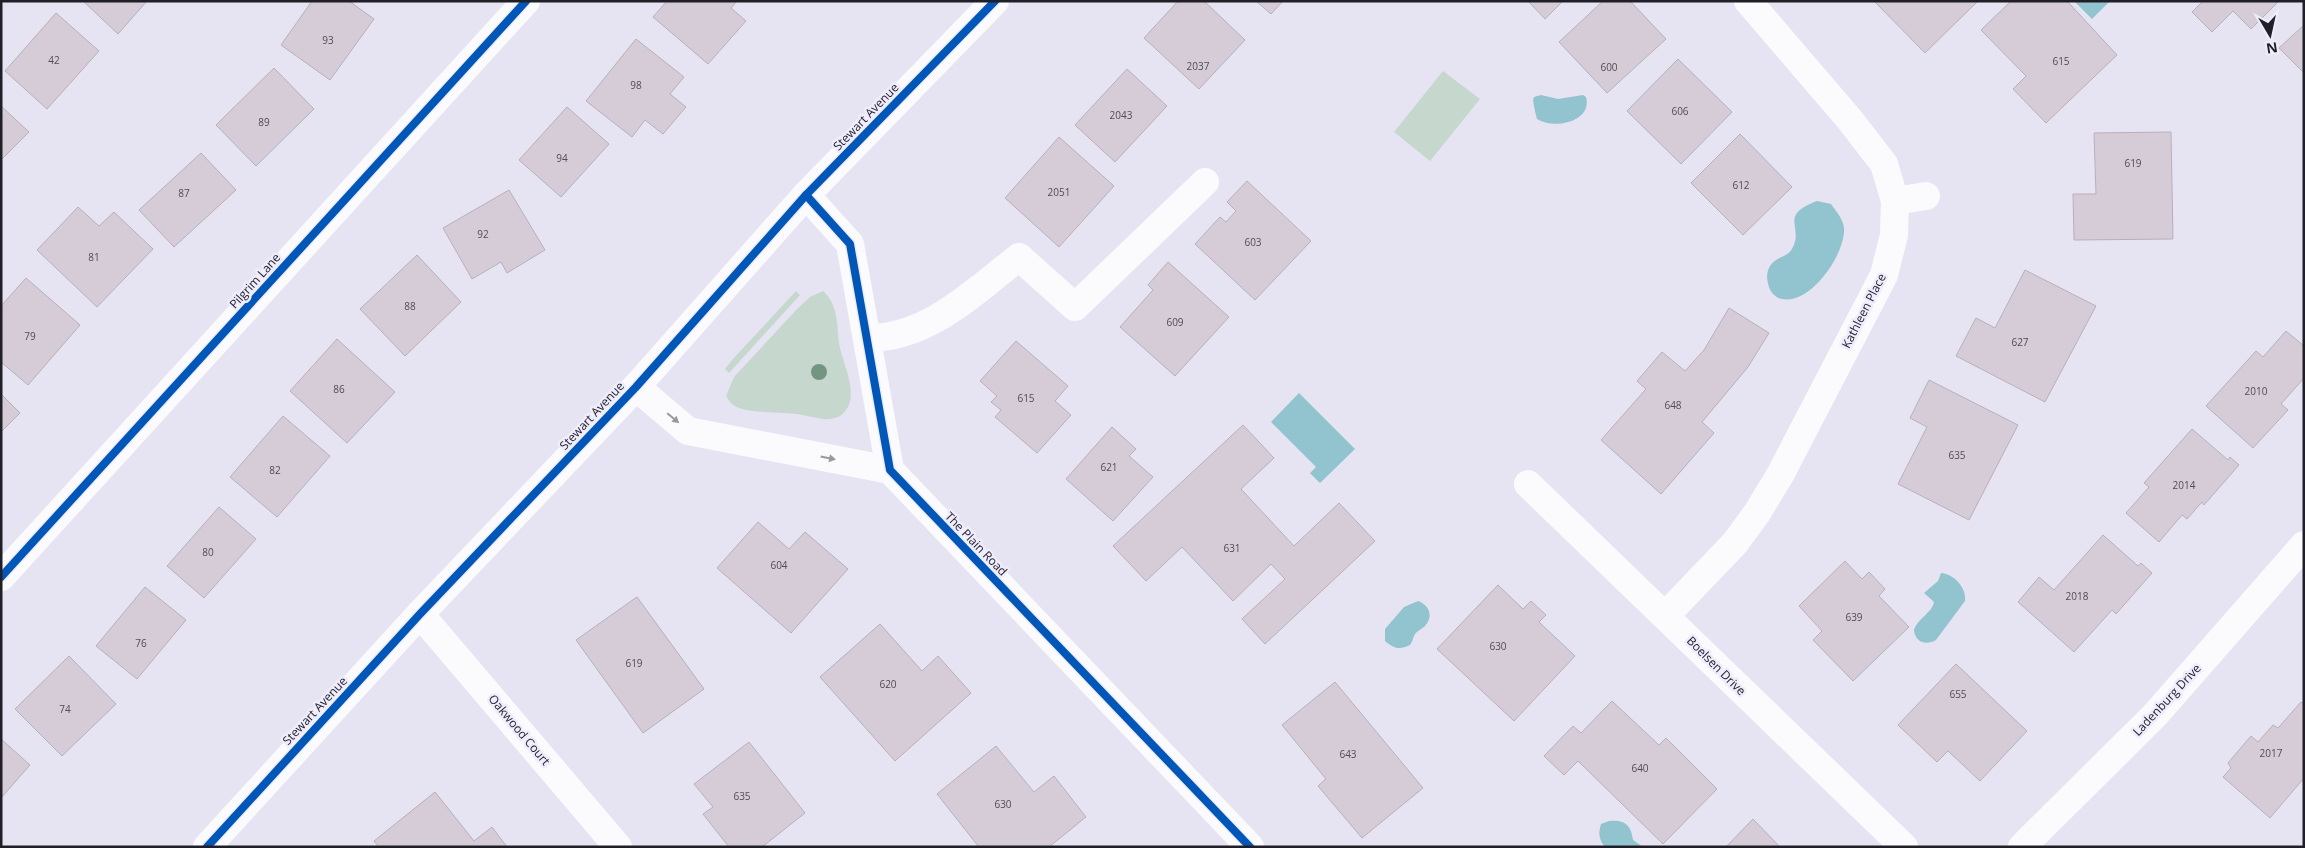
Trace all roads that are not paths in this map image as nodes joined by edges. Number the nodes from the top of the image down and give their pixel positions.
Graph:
1 (526, 1) edge
2 (995, 1) edge
3 (1748, 1) edge
4 (1205, 182) dead end
5 (806, 195) junction
6 (1926, 196) dead end
7 (1895, 201) junction
8 (867, 338) junction
9 (636, 386) junction
10 (890, 470) junction
11 (1528, 484) dead end
12 (2298, 563) edge
13 (1, 577) edge
14 (420, 614) junction
15 (1666, 615) junction
16 (207, 847) edge
17 (618, 847) edge
18 (1250, 847) edge
19 (1904, 847) edge
20 (2022, 847) edge

1 - 13 street, Pilgrim Lane
2 - 5 street, Stewart Avenue
3 - 7 street, Kathleen Place
4 - 8 street
5 - 8 street
5 - 9 street, Stewart Avenue
6 - 7 street
7 - 15 street, Kathleen Place
8 - 10 street
9 -> 10 street
9 - 14 street, Stewart Avenue
10 - 18 street, The Plain Road
11 - 15 street, Boelsen Drive
12 - 20 street, Ladenburg Drive
14 - 16 street, Stewart Avenue
14 - 17 street, Oakwood Court
15 - 19 street, Boelsen Drive

